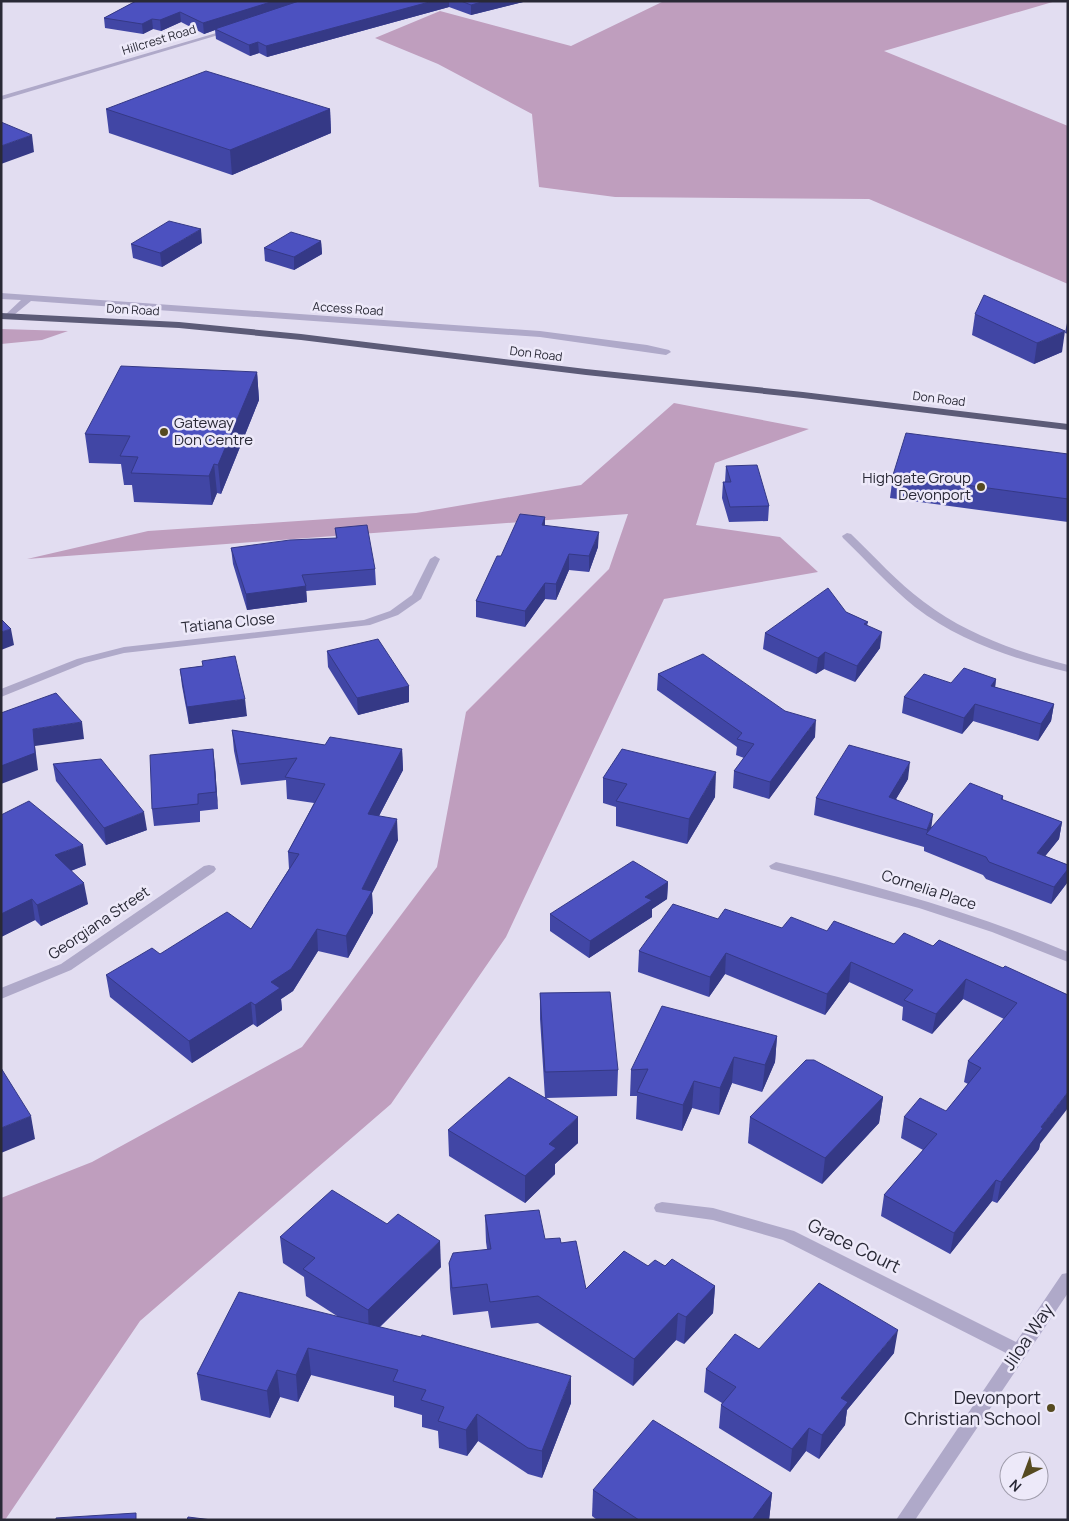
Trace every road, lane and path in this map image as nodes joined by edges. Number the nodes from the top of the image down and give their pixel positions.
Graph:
1 (239, 28) edge
2 (1, 98) edge
3 (1, 296) edge
4 (28, 299) junction
5 (5, 316) edge
6 (666, 352) dead end
7 (1068, 427) edge
8 (847, 536) dead end
9 (435, 559) dead end
10 (1068, 669) edge
11 (1, 693) edge
12 (776, 866) dead end
13 (209, 869) dead end
14 (1068, 957) edge
15 (1, 994) edge
16 (662, 1208) dead end
17 (1068, 1279) edge
18 (1018, 1351) junction
19 (905, 1520) edge

1 - 2 street, Hillcrest Road
3 - 4 street, Access Road
4 - 5 street
4 - 6 street, Access Road
5 - 7 main road, Don Road
8 - 10 street
9 - 11 street, Tatiana Close
12 - 14 street, Cornelia Place
13 - 15 street, Georgiana Street
16 - 18 street, Grace Court
17 - 18 street, Jiloa Way
18 - 19 street, Jiloa Way

